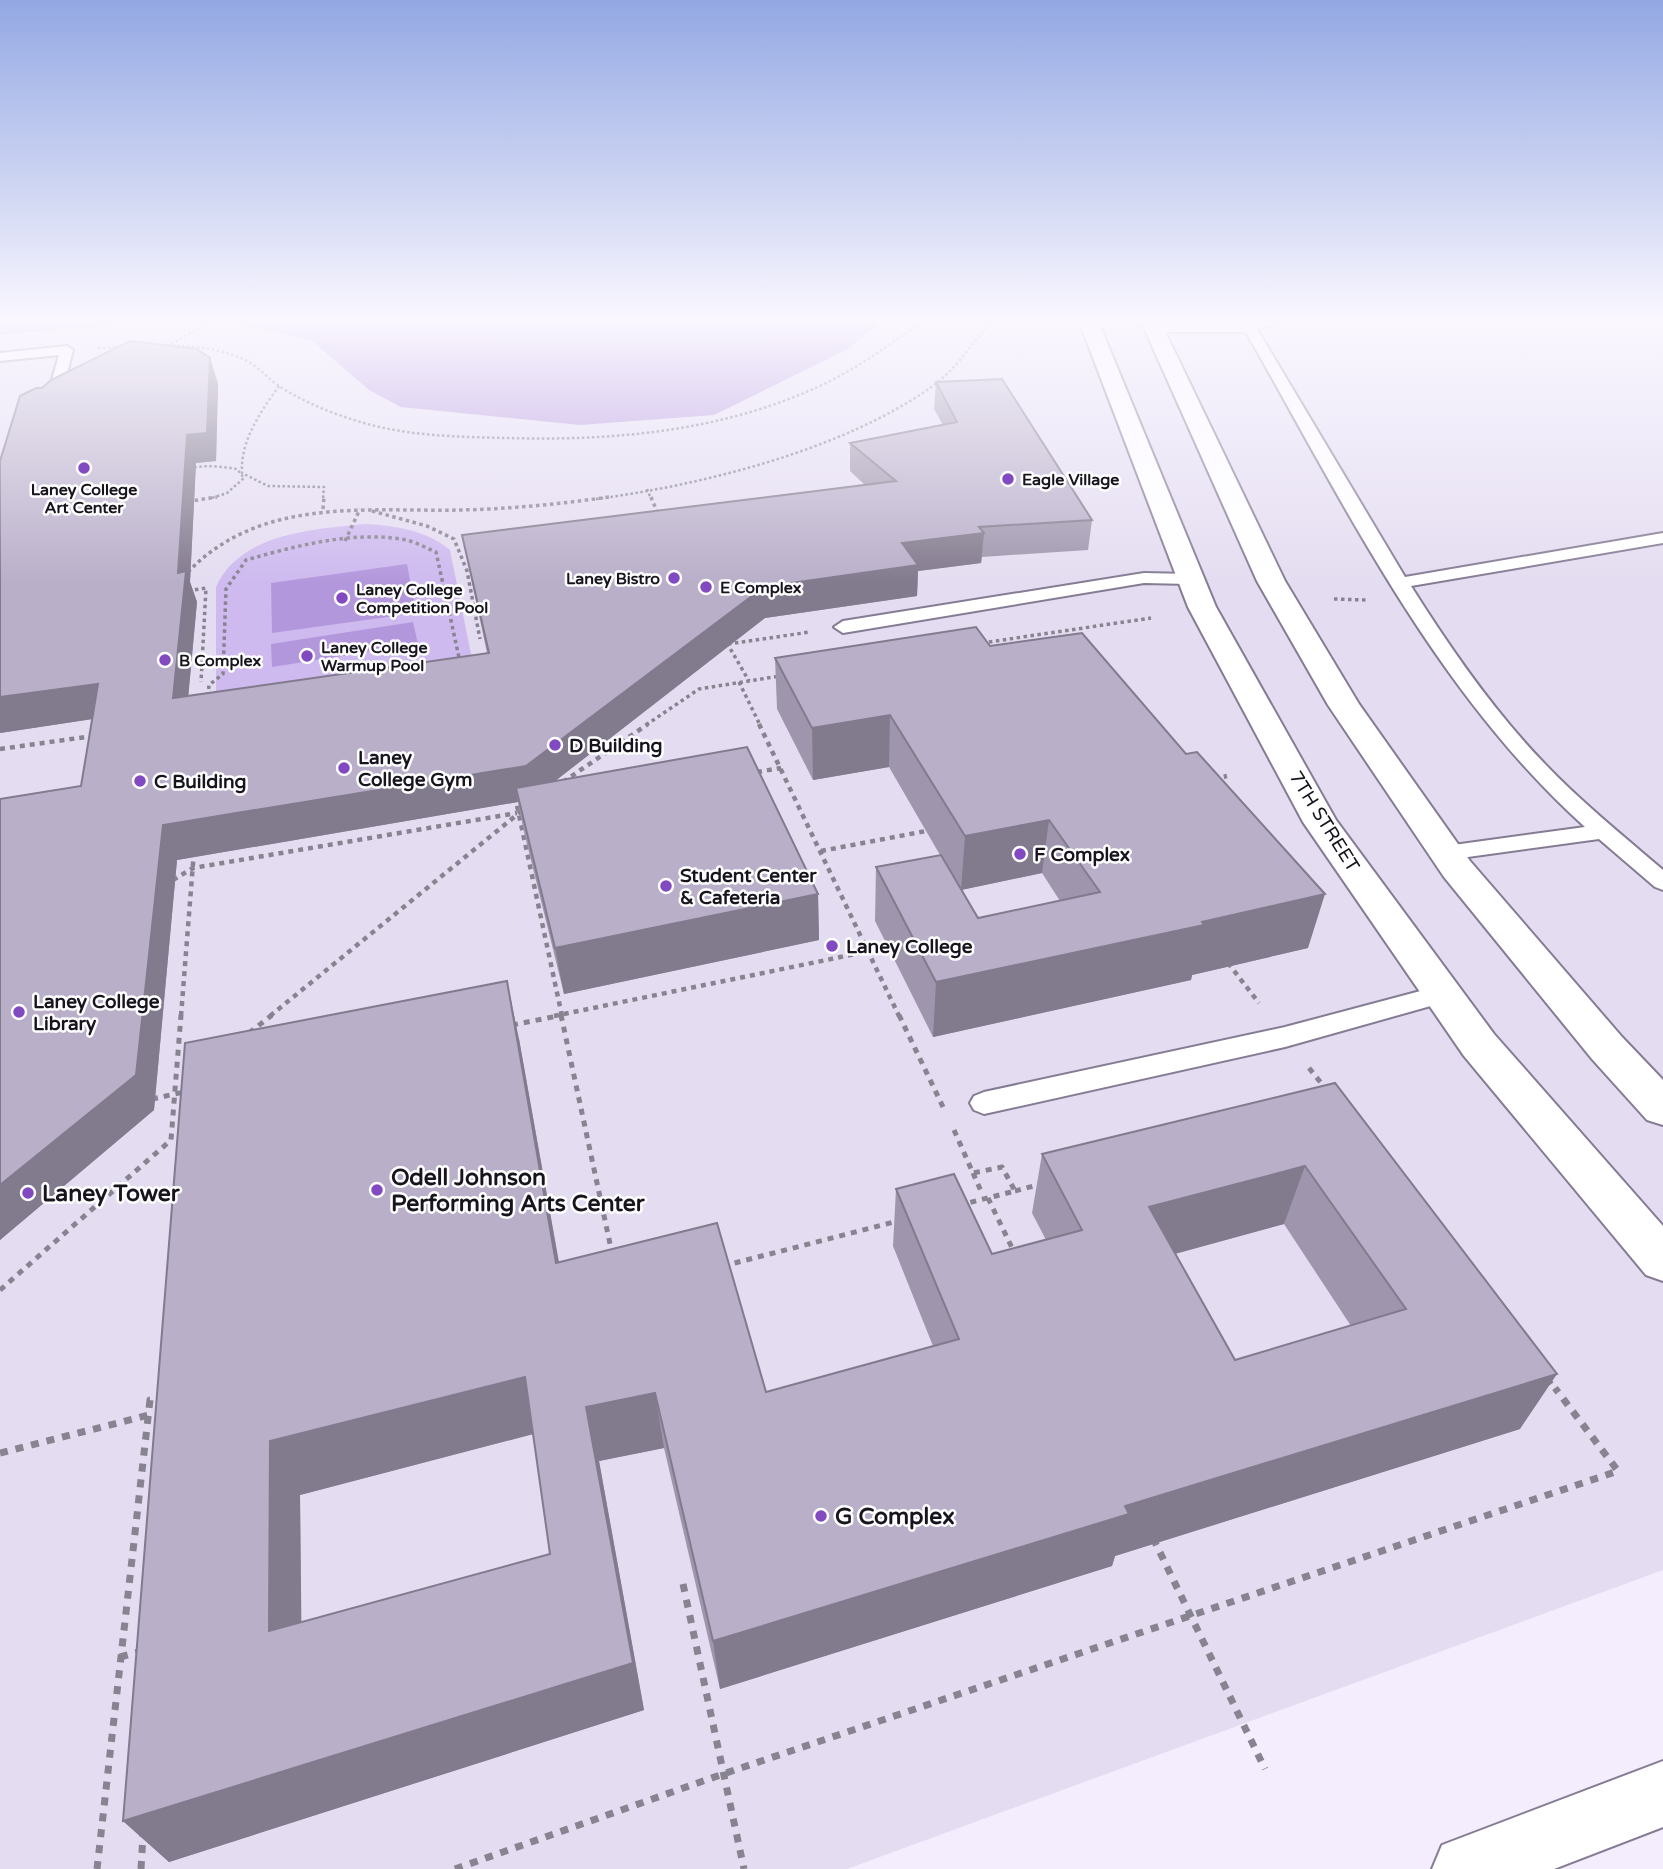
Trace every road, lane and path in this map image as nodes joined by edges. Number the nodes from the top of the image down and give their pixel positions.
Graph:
1 (263, 408) edge
2 (327, 408) edge
3 (769, 408) edge
4 (897, 408) edge
5 (1122, 408) edge
6 (1191, 408) edge
7 (1297, 408) edge
8 (242, 473) junction
9 (648, 489) junction
10 (323, 509) junction
11 (360, 509) junction
12 (661, 522) edge
13 (1663, 538) edge
14 (345, 541) junction
15 (185, 577) edge
16 (1190, 579) junction
17 (1400, 583) junction
18 (184, 591) edge
19 (957, 609) junction
20 (1151, 618) dead end
21 (844, 627) dead end
22 (819, 630) dead end
23 (722, 634) edge
24 (480, 639) edge
25 (984, 643) junction
26 (727, 644) junction
27 (971, 645) edge
28 (714, 646) edge
29 (992, 653) edge
30 (462, 669) edge
31 (788, 674) edge
32 (749, 681) junction
33 (201, 682) dead end
34 (739, 682) junction
35 (206, 708) edge
36 (96, 736) edge
37 (0, 750) edge
38 (781, 768) junction
39 (755, 773) edge
40 (1227, 776) dead end
41 (1202, 781) edge
42 (512, 786) edge
43 (552, 790) edge
44 (530, 808) edge
45 (518, 813) junction
46 (926, 831) edge
47 (1604, 831) junction
48 (195, 841) edge
49 (821, 851) junction
50 (1446, 853) junction
51 (193, 868) junction
52 (172, 881) dead end
53 (1663, 882) edge
54 (870, 951) junction
55 (1227, 961) edge
56 (1443, 993) junction
57 (561, 1015) junction
58 (507, 1026) edge
59 (1286, 1037) junction
60 (239, 1041) edge
61 (920, 1056) dead end
62 (185, 1085) edge
63 (196, 1090) edge
64 (174, 1094) junction
65 (1332, 1097) edge
66 (148, 1100) dead end
67 (984, 1103) dead end
68 (1663, 1108) edge
69 (1002, 1167) dead end
70 (973, 1173) dead end
71 (1055, 1180) edge
72 (981, 1191) dead end
73 (1015, 1191) junction
74 (988, 1198) junction
75 (962, 1205) edge
76 (910, 1218) edge
77 (1018, 1260) edge
78 (1663, 1260) edge
79 (614, 1262) edge
80 (713, 1269) edge
81 (0, 1290) edge
82 (1542, 1372) edge
83 (160, 1399) edge
84 (149, 1415) junction
85 (0, 1453) edge
86 (1151, 1535) edge
87 (683, 1584) edge
88 (1190, 1616) junction
89 (156, 1648) edge
90 (120, 1657) junction
91 (1265, 1769) dead end
92 (723, 1774) junction
93 (1663, 1794) edge
94 (144, 1828) edge
95 (97, 1869) edge
96 (141, 1869) edge
97 (455, 1869) edge
98 (744, 1869) edge
99 (1466, 1869) edge

1 - 8 path
2 - 3 path
4 - 9 path
5 - 16 main road, 7TH STREET
6 - 50 main road
7 - 17 lane
8 - 8 path
8 - 10 path
9 - 11 path
9 - 12 path
10 - 11 path
10 - 15 path
11 - 14 path
11 - 24 path
13 - 17 lane
14 - 30 path
14 - 35 path
16 - 19 lane
16 - 56 main road, 7TH STREET
17 - 47 lane
18 - 33 path
19 - 21 lane
19 - 25 path
20 - 25 path
22 - 26 path
23 - 26 path
25 - 27 path
25 - 29 path
26 - 28 path
26 - 32 path
31 - 32 path
32 - 34 path
34 - 38 path
34 - 43 path
36 - 37 path
38 - 39 path
38 - 49 path
40 - 41 path
42 - 45 path
44 - 45 path
45 - 51 path
45 - 57 path
45 - 60 path
46 - 49 path
47 - 50 lane
47 - 53 lane
48 - 51 path
49 - 54 path
50 - 68 main road
51 - 52 path
51 - 64 path
54 - 57 path
54 - 61 path
55 - 59 path
56 - 59 lane
56 - 78 main road, 7TH STREET
57 - 58 path
57 - 79 path
59 - 65 path
59 - 67 lane
62 - 64 path
63 - 64 path
64 - 66 path
64 - 81 path
69 - 73 path
70 - 72 path
71 - 73 path
73 - 74 path
74 - 75 path
74 - 77 path
76 - 80 path
82 - 88 path
83 - 84 path
84 - 85 path
84 - 90 path
86 - 88 path
87 - 92 path
88 - 91 path
88 - 92 path
89 - 90 path
90 - 95 path
92 - 97 path
92 - 98 path
93 - 99 main road
94 - 96 path

